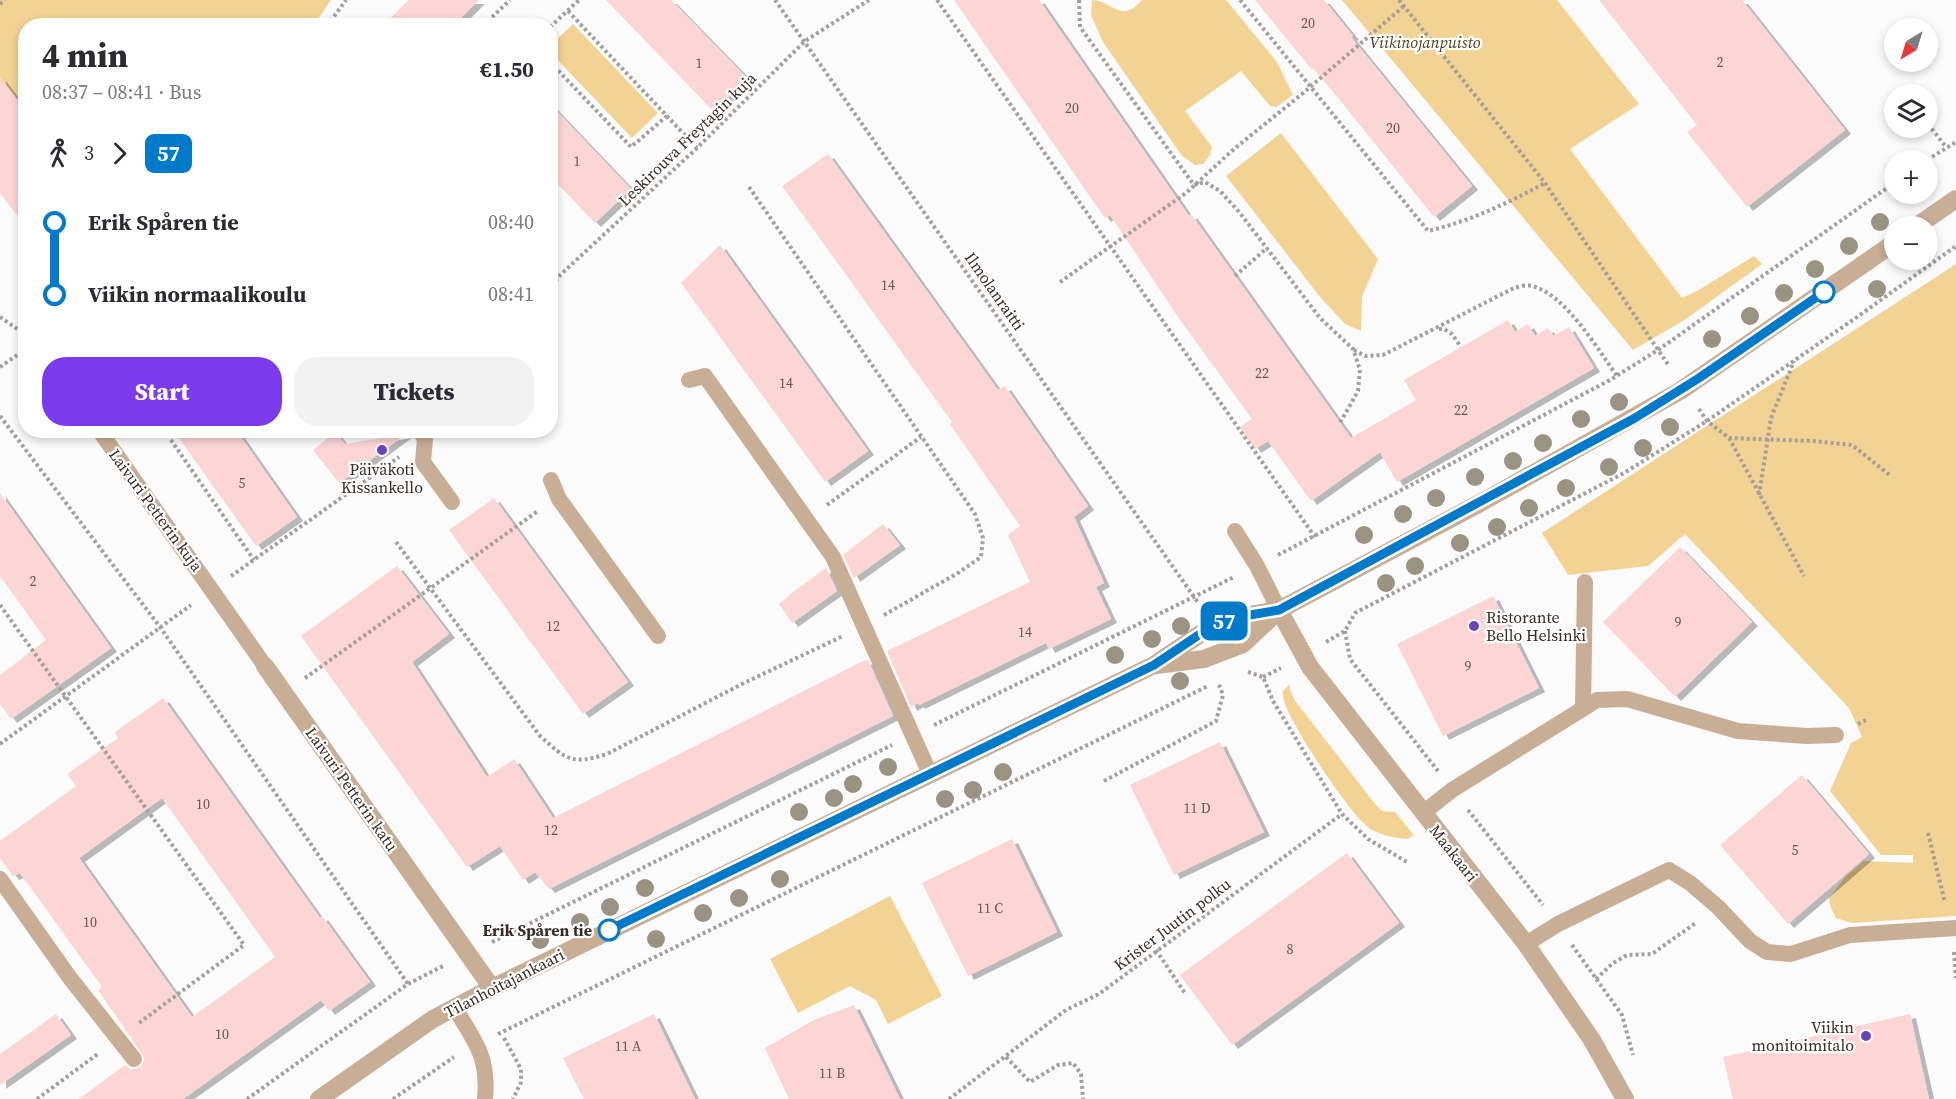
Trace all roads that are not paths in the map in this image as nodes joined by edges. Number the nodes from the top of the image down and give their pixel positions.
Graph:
1 (1956, 199) edge
2 (1931, 216) edge
3 (1884, 250) edge
4 (689, 380) dead end
5 (105, 438) edge
6 (424, 438) edge
7 (551, 480) dead end
8 (452, 502) dead end
9 (1235, 531) dead end
10 (1585, 582) dead end
11 (212, 590) joint
12 (1279, 610) junction
13 (658, 636) dead end
14 (1154, 665) junction
15 (265, 666) joint
16 (1583, 708) junction
17 (1836, 735) dead end
18 (930, 774) junction
19 (1423, 813) junction
20 (0, 879) edge
21 (1954, 928) edge
22 (1526, 944) junction
23 (492, 988) junction
24 (454, 1007) junction
25 (134, 1059) dead end
26 (319, 1099) edge
27 (485, 1099) edge
28 (1625, 1099) edge

1 - 2 street
3 - 12 street, Tilanhoitajankaari
4 - 18 lane
5 - 11 lane, Laivuri Petterin kuja
6 - 8 lane
7 - 13 lane
9 - 12 lane
10 - 16 lane
11 - 15 lane, Laivuri Petterin katu
12 - 14 street, Tilanhoitajankaari
12 - 14 street, Tilanhoitajankaari
12 - 19 street, Maakaari
14 - 18 street, Tilanhoitajankaari
15 - 23 street, Laivuri Petterin katu
16 - 17 lane
16 - 19 lane
18 - 23 street, Tilanhoitajankaari
19 - 22 street, Maakaari
20 - 25 lane
21 - 22 lane
22 - 28 street, Maakaari
23 - 24 street, Tilanhoitajankaari
24 - 26 street, Tilanhoitajankaari
24 - 27 lane

